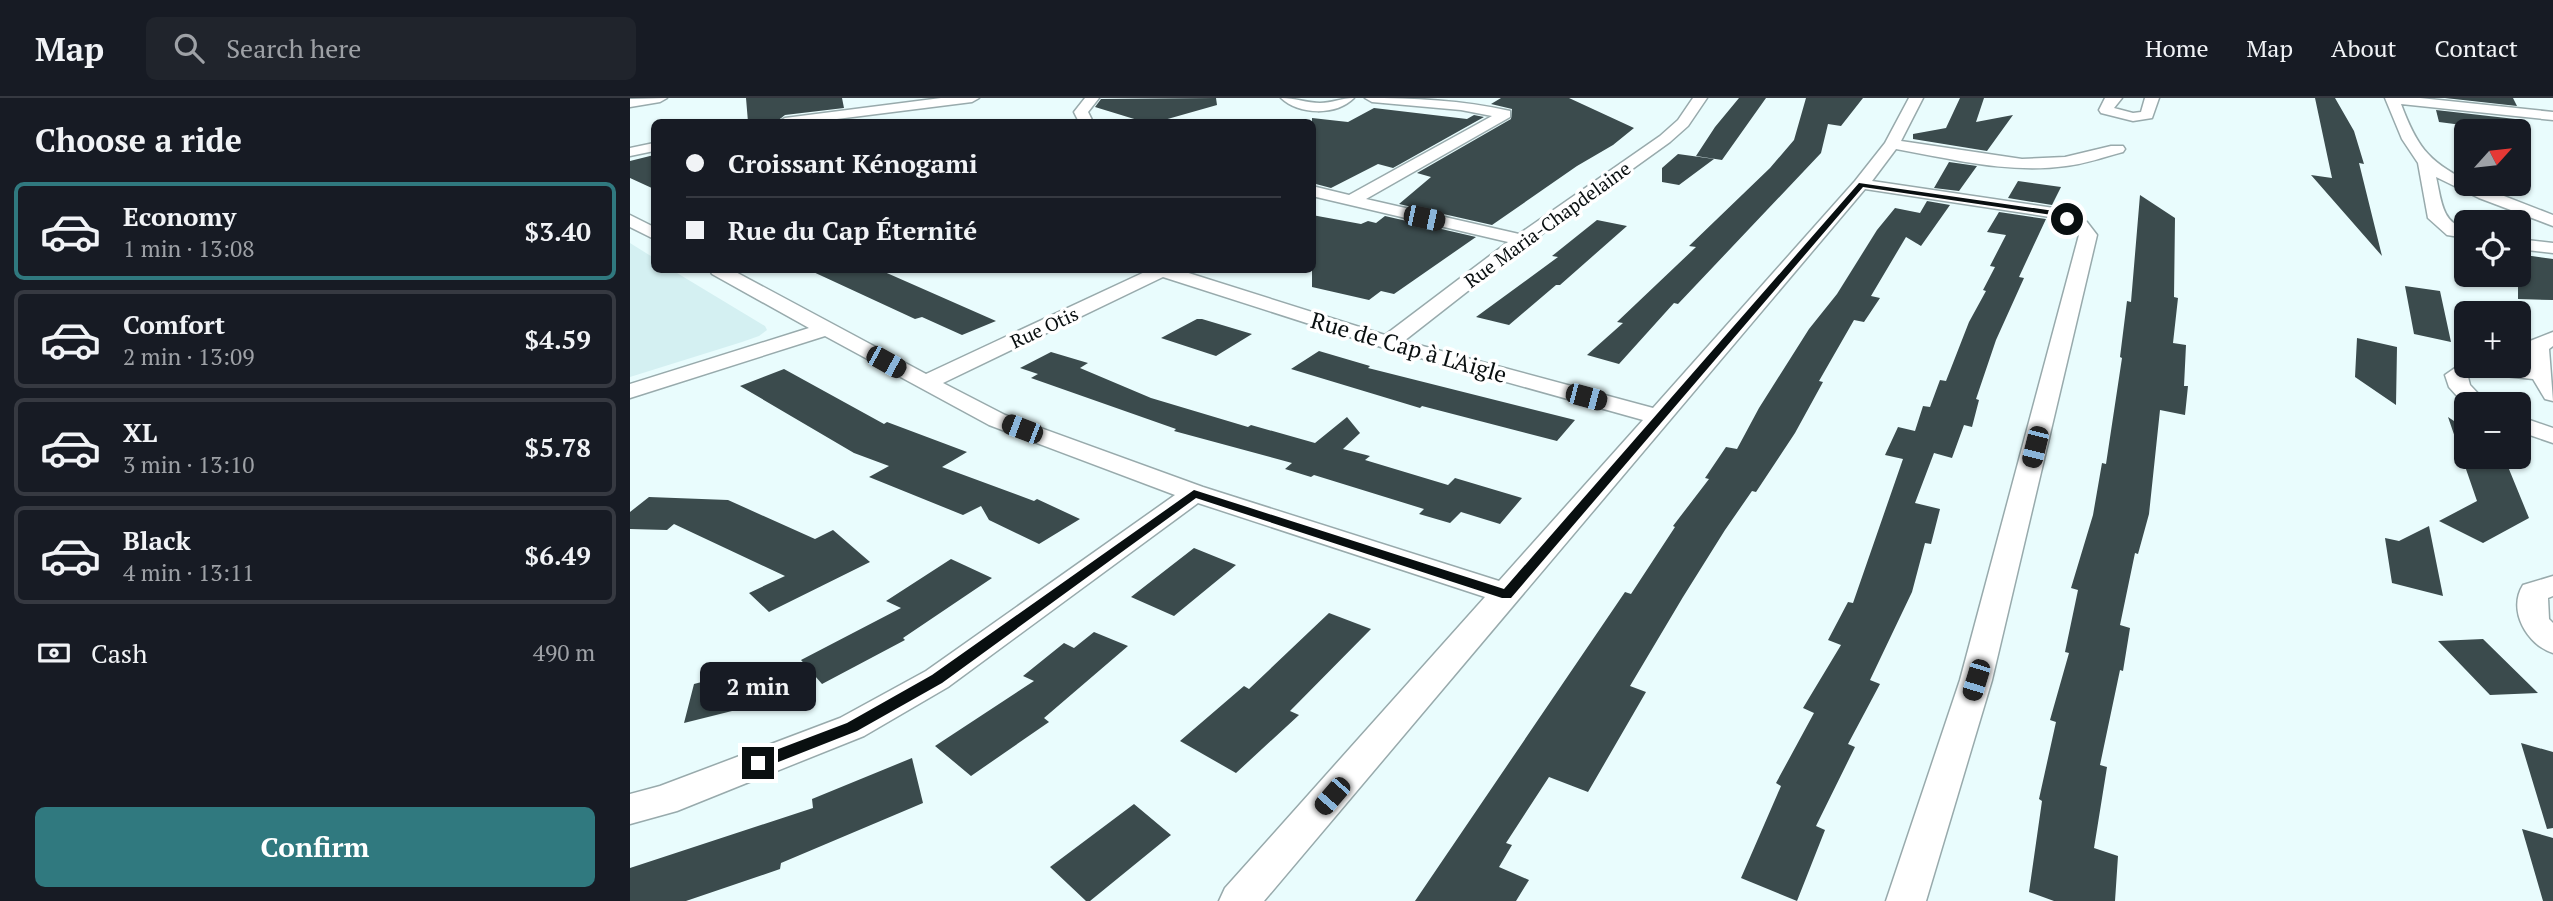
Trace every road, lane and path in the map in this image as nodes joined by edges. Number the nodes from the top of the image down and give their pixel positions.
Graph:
1 (660, 98) edge
2 (972, 98) edge
3 (1091, 98) edge
4 (1288, 98) edge
5 (1347, 98) edge
6 (1372, 98) edge
7 (1700, 98) edge
8 (1916, 98) edge
9 (2115, 98) edge
10 (2152, 98) edge
11 (2392, 98) edge
12 (630, 103) edge
13 (882, 115) edge
14 (2553, 116) edge
15 (827, 119) edge
16 (1084, 119) edge
17 (1892, 144) junction
18 (651, 148) edge
19 (2118, 149) dead end
20 (630, 152) edge
21 (2425, 162) junction
22 (1861, 184) junction
23 (1316, 192) edge
24 (1350, 201) junction
25 (630, 220) edge
26 (2553, 221) edge
27 (2454, 231) edge
28 (651, 232) edge
29 (1522, 240) junction
30 (2531, 245) edge
31 (2553, 248) edge
32 (724, 273) edge
33 (1156, 273) edge
34 (1171, 273) edge
35 (827, 329) junction
36 (2553, 338) edge
37 (1388, 343) junction
38 (2541, 373) junction
39 (925, 383) junction
40 (630, 391) edge
41 (2465, 392) edge
42 (2553, 394) edge
43 (1660, 417) junction
44 (2531, 428) edge
45 (2553, 436) edge
46 (1194, 494) junction
47 (2553, 586) edge
48 (1507, 594) junction
49 (2553, 642) edge
50 (630, 809) edge
51 (1246, 899) edge
52 (1906, 901) edge

1 - 12 street
2 - 13 street
3 - 16 street
4 - 5 street
6 - 24 street
7 - 29 street, Rue Maria-Chapdelaine
8 - 17 street
9 - 10 street
11 - 14 street
11 - 21 street
13 - 15 street
17 - 19 street
17 - 22 street
18 - 20 street
21 - 26 street
21 - 27 street
22 - 43 street
22 - 52 street
23 - 24 street
24 - 29 street
25 - 28 street
29 - 37 street, Rue Maria-Chapdelaine
30 - 31 street
32 - 35 street
33 - 39 street, Rue Otis
34 - 37 street, Rue de Cap à L'Aigle
35 - 39 street
35 - 40 street
36 - 38 street
37 - 43 street, Rue de Cap à L'Aigle
38 - 41 street
38 - 42 street
39 - 46 street
43 - 48 street
44 - 45 street
46 - 48 street
46 - 50 street
47 - 49 street
48 - 51 street

